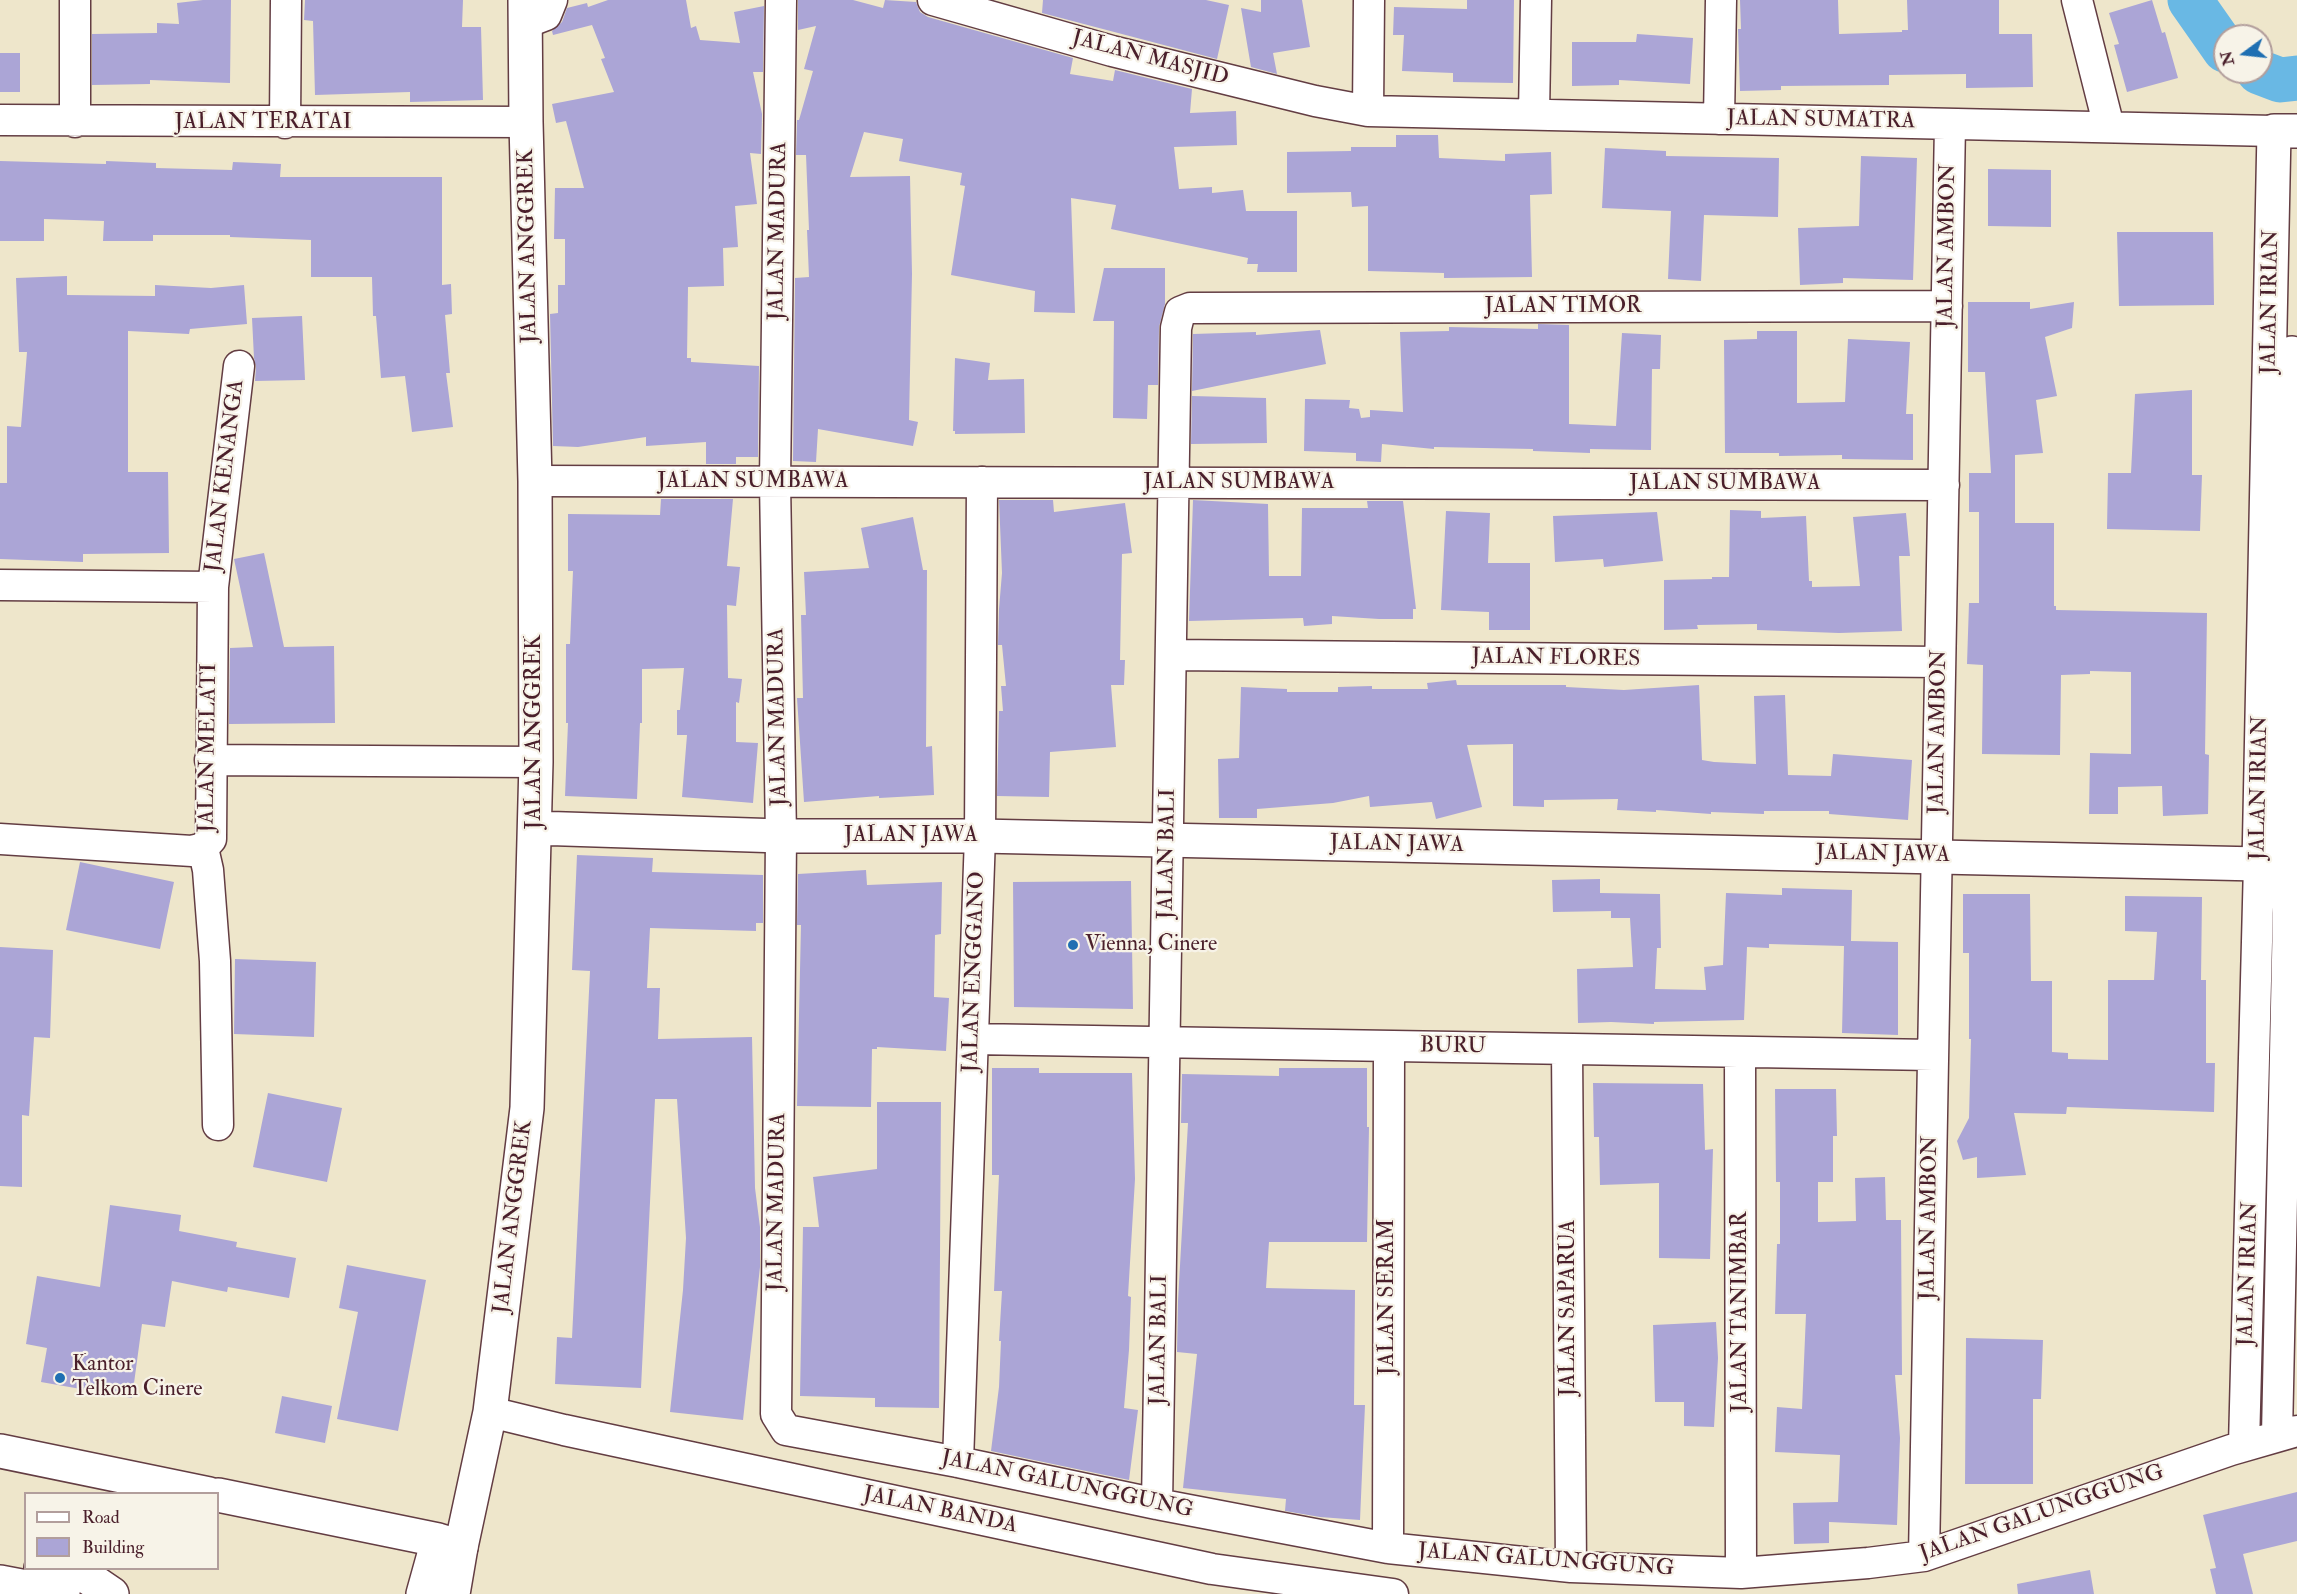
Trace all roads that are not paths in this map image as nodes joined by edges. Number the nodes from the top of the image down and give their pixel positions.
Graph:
1 (75, 0) edge
2 (286, 0) edge
3 (552, 0) edge
4 (781, 0) edge
5 (933, 0) edge
6 (1369, 0) edge
7 (1536, 0) edge
8 (1721, 0) edge
9 (2077, 0) edge
10 (525, 11) edge
11 (1368, 111) junction
12 (1534, 114) junction
13 (1719, 119) junction
14 (0, 120) edge
15 (75, 122) junction
16 (285, 123) junction
17 (526, 123) junction
18 (1950, 124) junction
19 (2109, 127) junction
20 (2288, 131) edge
21 (1947, 306) junction
22 (1180, 312) joint
23 (239, 366) dead end
24 (535, 481) junction
25 (775, 482) junction
26 (982, 482) junction
27 (1173, 483) junction
28 (1944, 485) junction
29 (0, 585) edge
30 (213, 587) junction
31 (1171, 655) junction
32 (1940, 662) junction
33 (210, 760) junction
34 (536, 762) junction
35 (535, 828) junction
36 (781, 836) junction
37 (980, 836) junction
38 (0, 839) edge
39 (1168, 840) junction
40 (203, 848) junction
41 (1937, 857) junction
42 (2281, 862) edge
43 (973, 1039) junction
44 (1165, 1042) junction
45 (1389, 1046) junction
46 (1568, 1049) junction
47 (1740, 1052) junction
48 (1933, 1055) junction
49 (218, 1125) dead end
50 (490, 1412) junction
51 (786, 1430) joint
52 (2287, 1433) edge
53 (2244, 1445) junction
54 (0, 1451) edge
55 (958, 1462) junction
56 (199, 1492) edge
57 (219, 1495) edge
58 (1157, 1504) junction
59 (450, 1543) junction
60 (1388, 1548) junction
61 (1924, 1556) junction
62 (0, 1561) edge
63 (24, 1566) edge
64 (1571, 1567) junction
65 (47, 1570) edge
66 (1741, 1573) junction
67 (0, 1582) edge
68 (63, 1594) edge
69 (112, 1594) edge
70 (423, 1594) edge
71 (453, 1594) edge
72 (1394, 1594) edge

1 - 15 street
2 - 16 street
3 - 10 street
4 - 25 street, JALAN MADURA
5 - 11 street, JALAN MASJID
6 - 11 street
7 - 12 street
8 - 13 street
9 - 19 street
10 - 17 street, JALAN ANGGREK
11 - 12 street, JALAN SUMATRA
12 - 13 street, JALAN SUMATRA
13 - 18 street, JALAN SUMATRA
14 - 15 street, JALAN TERATAI
15 - 16 street, JALAN TERATAI
16 - 17 street, JALAN TERATAI
17 - 24 street, JALAN ANGGREK
18 - 19 street, JALAN SUMATRA
18 - 21 street, JALAN AMBON
19 - 20 street, JALAN SUMATRA
20 - 42 street, JALAN IRIAN
21 - 22 street, JALAN TIMOR
21 - 28 street, JALAN AMBON
22 - 27 street, JALAN BALI
23 - 30 street, JALAN KENANGA
24 - 25 street, JALAN SUMBAWA
24 - 34 street, JALAN ANGGREK
25 - 26 street, JALAN SUMBAWA
25 - 36 street, JALAN MADURA
26 - 27 street, JALAN SUMBAWA
26 - 37 street, JALAN ENGGANO
27 - 28 street, JALAN SUMBAWA
27 - 31 street, JALAN BALI
28 - 32 street, JALAN AMBON
29 - 30 street
30 - 33 street, JALAN MELATI
31 - 32 street, JALAN FLORES
31 - 39 street, JALAN BALI
32 - 41 street, JALAN AMBON
33 - 34 street
33 - 40 street, JALAN MELATI
34 - 35 street, JALAN ANGGREK
35 - 36 street, JALAN JAWA
35 - 50 street, JALAN ANGGREK
36 - 37 street, JALAN JAWA
36 - 51 street, JALAN MADURA
37 - 39 street, JALAN JAWA
37 - 43 street, JALAN ENGGANO
38 - 40 street, JALAN MELATI
39 - 41 street, JALAN JAWA
39 - 44 street, JALAN BALI
40 - 49 street
41 - 42 street, JALAN JAWA
41 - 48 street, JALAN AMBON
42 - 52 street, JALAN IRIAN
42 - 53 street, JALAN IRIAN
43 - 44 street, BURU
43 - 55 street, JALAN ENGGANO
44 - 45 street, BURU
44 - 58 street, JALAN BALI
45 - 46 street, BURU
45 - 60 street, JALAN SERAM
46 - 47 street, BURU
46 - 64 street, JALAN SAPARUA
47 - 48 street, BURU
47 - 66 street, JALAN TANIMBAR
48 - 61 street, JALAN AMBON
50 - 59 street, JALAN ANGGREK
50 - 72 street, JALAN BANDA
51 - 55 street, JALAN GALUNGGUNG
52 - 53 street, JALAN GALUNGGUNG
53 - 61 street, JALAN GALUNGGUNG
54 - 56 street
55 - 58 street, JALAN GALUNGGUNG
57 - 59 street
58 - 60 street, JALAN GALUNGGUNG
59 - 70 street, JALAN ANGGREK
59 - 71 street, JALAN ANGGREK
60 - 64 street, JALAN GALUNGGUNG
61 - 66 street, JALAN GALUNGGUNG
62 - 63 street
64 - 66 street, JALAN GALUNGGUNG
65 - 69 street
67 - 68 street

